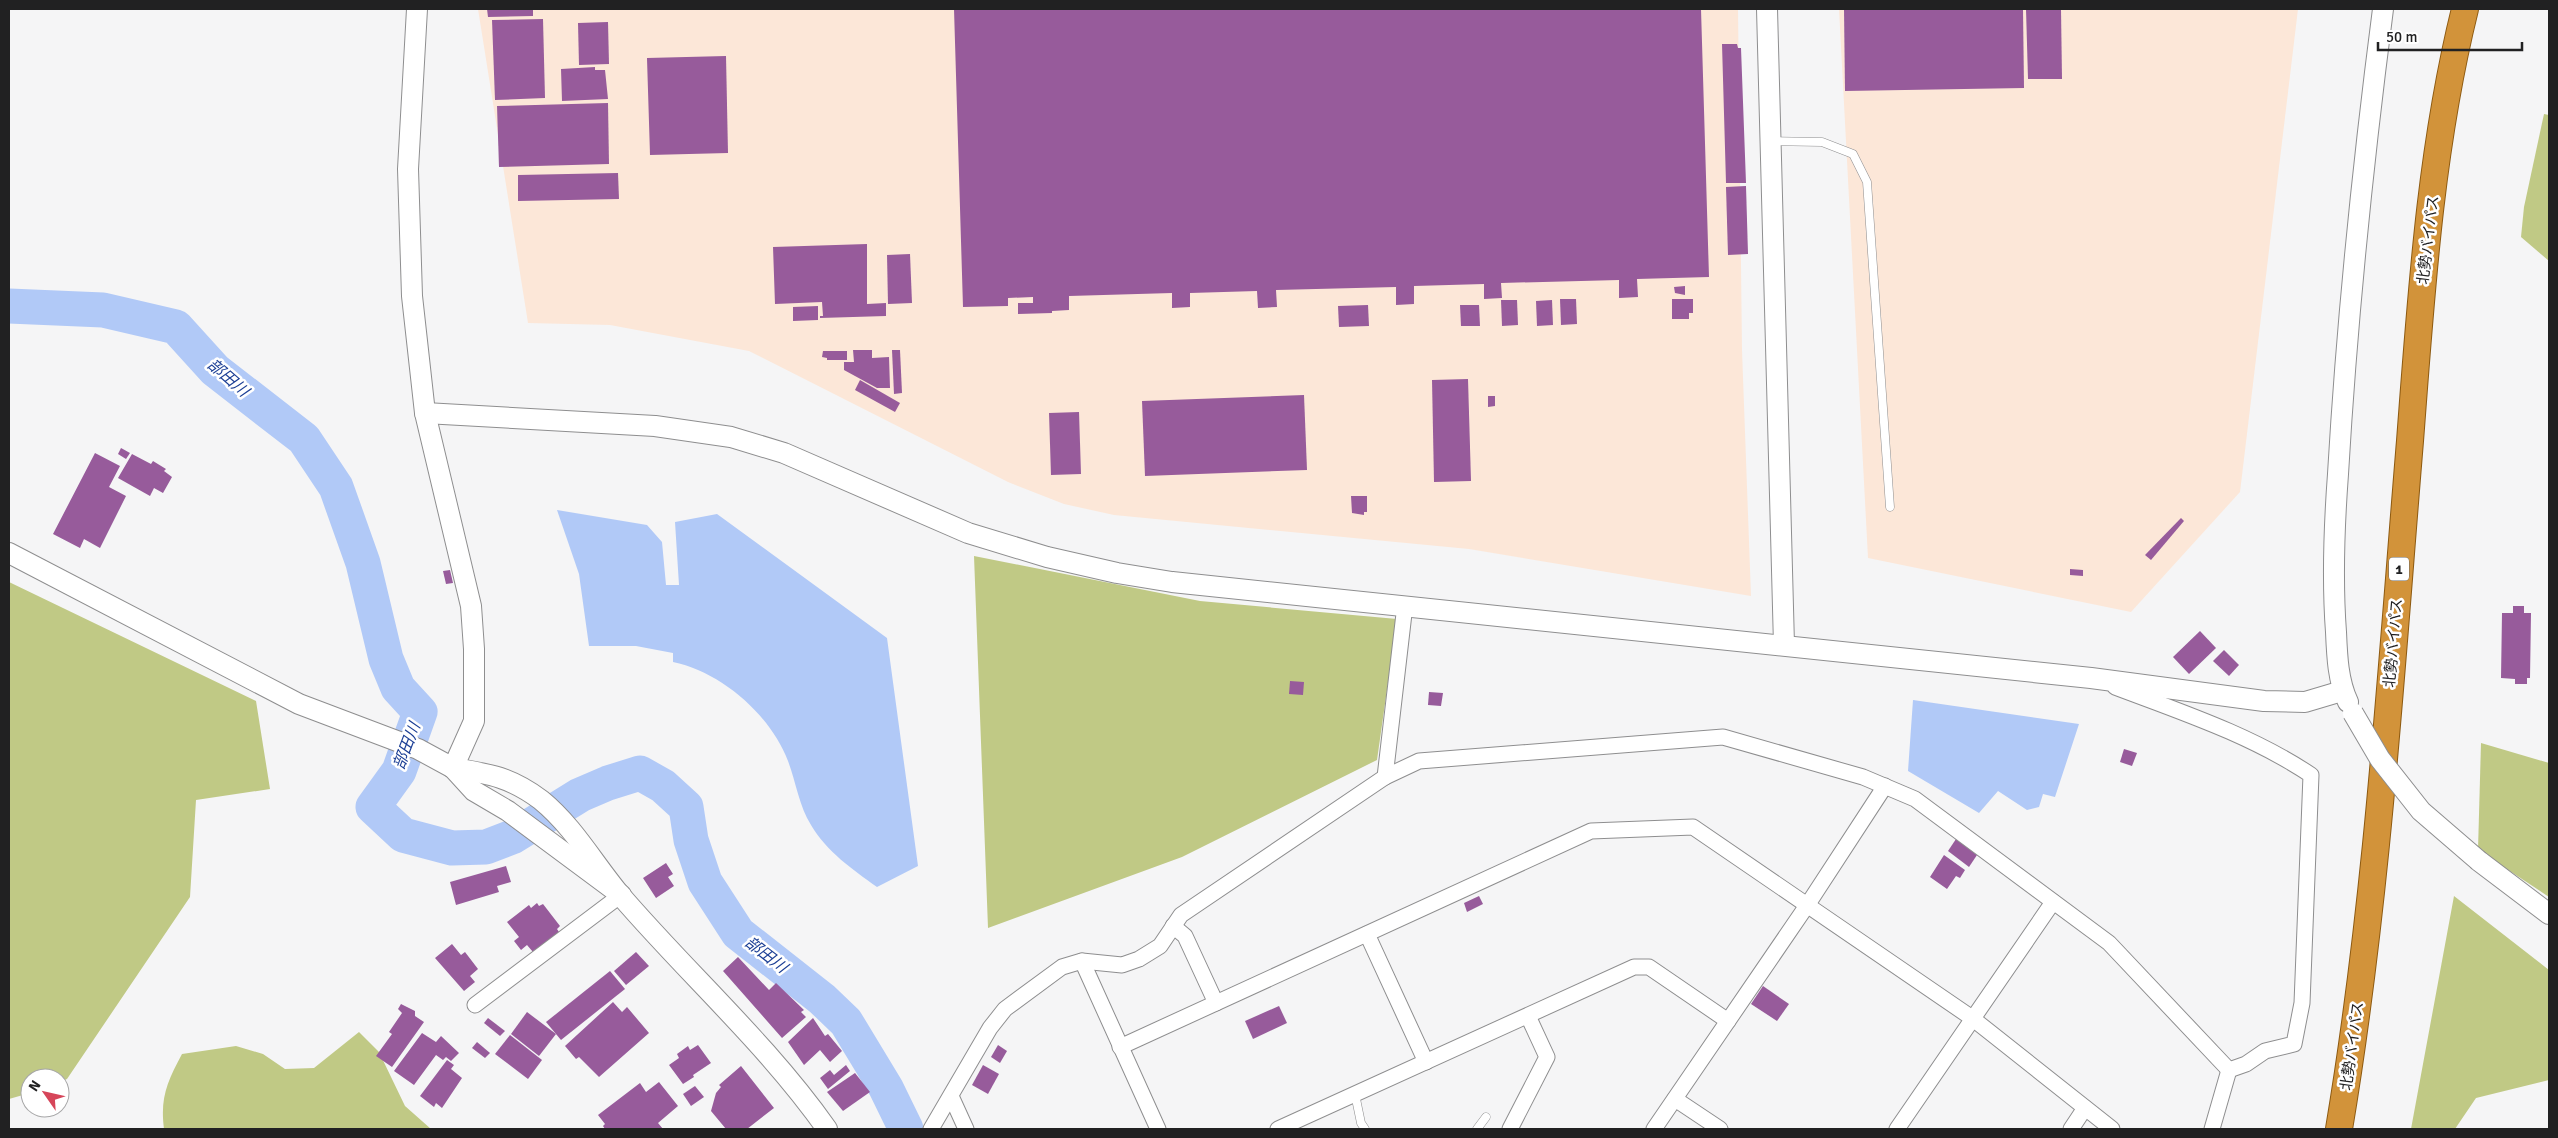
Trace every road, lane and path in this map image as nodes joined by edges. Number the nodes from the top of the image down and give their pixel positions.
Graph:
1 (417, 9) edge
2 (1767, 9) edge
3 (2383, 9) edge
4 (2465, 9) edge
5 (1771, 141) junction
6 (425, 413) junction
7 (1890, 508) dead end
8 (9, 553) edge
9 (1405, 605) junction
10 (1784, 645) junction
11 (2091, 678) junction
12 (2342, 691) junction
13 (453, 768) junction
14 (1385, 777) junction
15 (1885, 786) junction
16 (621, 895) junction
17 (2052, 902) junction
18 (1808, 904) junction
19 (2549, 914) edge
20 (1173, 926) junction
21 (1367, 934) junction
22 (1082, 961) junction
23 (1216, 1003) junction
24 (474, 1005) dead end
25 (1528, 1016) junction
26 (1972, 1018) junction
27 (1728, 1021) junction
28 (1120, 1047) junction
29 (1426, 1062) junction
30 (2229, 1070) junction
31 (1355, 1094) junction
32 (951, 1096) junction
33 (1675, 1099) junction
34 (2085, 1108) junction
35 (1486, 1117) dead end
36 (827, 1129) edge
37 (930, 1129) edge
38 (966, 1129) edge
39 (1158, 1129) edge
40 (1278, 1129) edge
41 (1365, 1129) edge
42 (1478, 1129) edge
43 (1510, 1129) edge
44 (1654, 1129) edge
45 (1720, 1129) edge
46 (1897, 1129) edge
47 (2071, 1129) edge
48 (2112, 1129) edge
49 (2212, 1129) edge
50 (2339, 1129) edge

1 - 6 street
2 - 5 street
3 - 12 street
4 - 50 highway, 北勢バイパス / 1
5 - 7 lane
5 - 10 street
6 - 9 street
6 - 13 street
8 - 13 street
9 - 10 street
9 - 14 street
10 - 11 street
11 - 12 street
11 - 30 street
12 - 19 street, bridge
13 - 16 street
13 - 16 street
14 - 15 street
14 - 20 street
15 - 17 street
15 - 18 street
16 - 24 street
16 - 36 street
17 - 26 street
17 - 30 street
18 - 21 street
18 - 26 street
18 - 27 street
20 - 22 street
20 - 23 street
21 - 23 street
21 - 29 street
22 - 28 street
22 - 32 street
23 - 28 street
25 - 27 street
25 - 29 street
25 - 43 street
26 - 34 street
26 - 46 street
27 - 33 street
28 - 39 street
29 - 31 street
30 - 49 street
31 - 40 street
31 - 41 lane
32 - 37 street
32 - 38 street
33 - 44 street
33 - 45 street
34 - 47 street
34 - 48 street
35 - 42 lane

